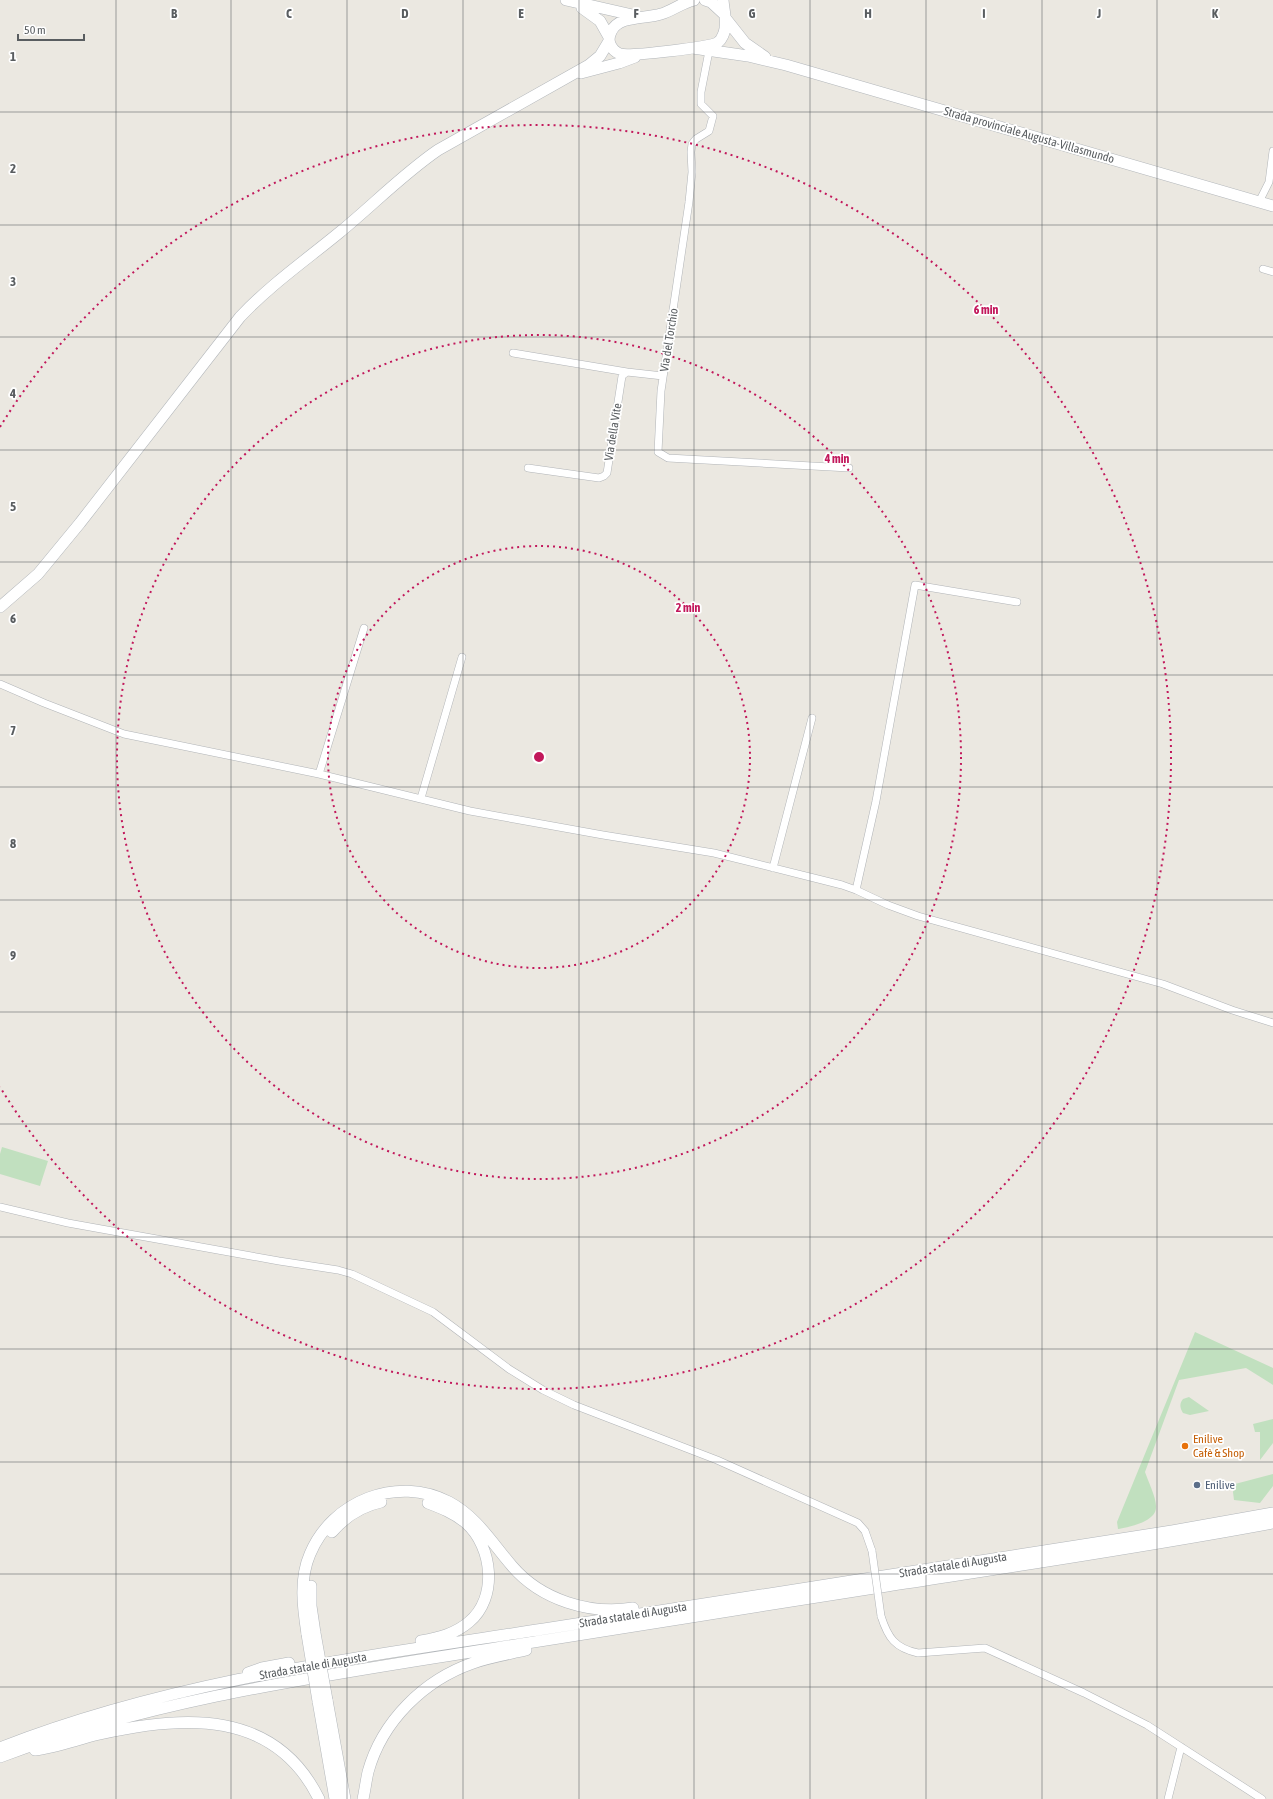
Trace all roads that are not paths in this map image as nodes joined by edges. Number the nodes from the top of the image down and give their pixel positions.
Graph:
1 (566, 0) edge
2 (690, 0) edge
3 (705, 0) edge
4 (723, 0) edge
5 (725, 16) junction
6 (645, 18) junction
7 (609, 39) junction
8 (693, 48) junction
9 (709, 51) junction
10 (644, 54) junction
11 (786, 65) junction
12 (569, 76) junction
13 (1273, 151) edge
14 (1259, 202) junction
15 (1273, 206) edge
16 (1263, 269) dead end
17 (1273, 272) edge
18 (513, 353) dead end
19 (627, 372) junction
20 (664, 376) junction
21 (528, 468) dead end
22 (849, 468) dead end
23 (1018, 602) dead end
24 (0, 608) edge
25 (364, 628) dead end
26 (462, 657) dead end
27 (0, 684) edge
28 (812, 718) dead end
29 (319, 774) junction
30 (421, 798) junction
31 (773, 868) junction
32 (856, 890) junction
33 (1273, 1023) edge
34 (0, 1207) edge
35 (1273, 1513) edge
36 (1273, 1524) edge
37 (818, 1586) junction
38 (755, 1606) junction
39 (311, 1634) junction
40 (217, 1684) junction
41 (322, 1700) junction
42 (1181, 1747) junction
43 (3, 1753) edge
44 (319, 1799) edge
45 (334, 1799) edge
46 (345, 1799) edge
47 (363, 1799) edge
48 (1168, 1799) edge
49 (1262, 1799) edge

1 - 6 main road
1 - 7 main road
2 - 6 main road
3 - 5 main road
4 - 5 main road
5 - 8 main road
5 - 11 main road
6 - 7 main road
7 - 10 main road
7 - 12 main road
8 - 9 main road
8 - 10 main road
9 - 11 main road
9 - 20 street, Via del Torchio
10 - 12 main road
11 - 14 main road, Strada provinciale Augusta-Villasmundo
12 - 24 main road
13 - 14 street
14 - 15 main road, Strada provinciale Augusta-Villasmundo
16 - 17 street
18 - 19 street
19 - 20 street
19 - 21 street, Via della Vite
20 - 22 street, Via del Torchio
23 - 32 street
25 - 29 street
26 - 30 street
27 - 29 street
28 - 31 street
29 - 30 street
30 - 31 street
31 - 32 street
32 - 33 street
34 - 42 street, bridge
35 - 37 main road, Strada statale di Augusta
36 - 38 main road, Strada statale di Augusta
37 - 39 main road
37 - 40 main road, Strada statale di Augusta
38 - 43 main road, Strada statale di Augusta
38 - 47 main road
39 - 40 main road
39 - 41 main road, bridge
40 - 43 main road, Strada statale di Augusta
41 - 45 main road
41 - 46 main road
42 - 48 street
42 - 49 street
43 - 44 main road

